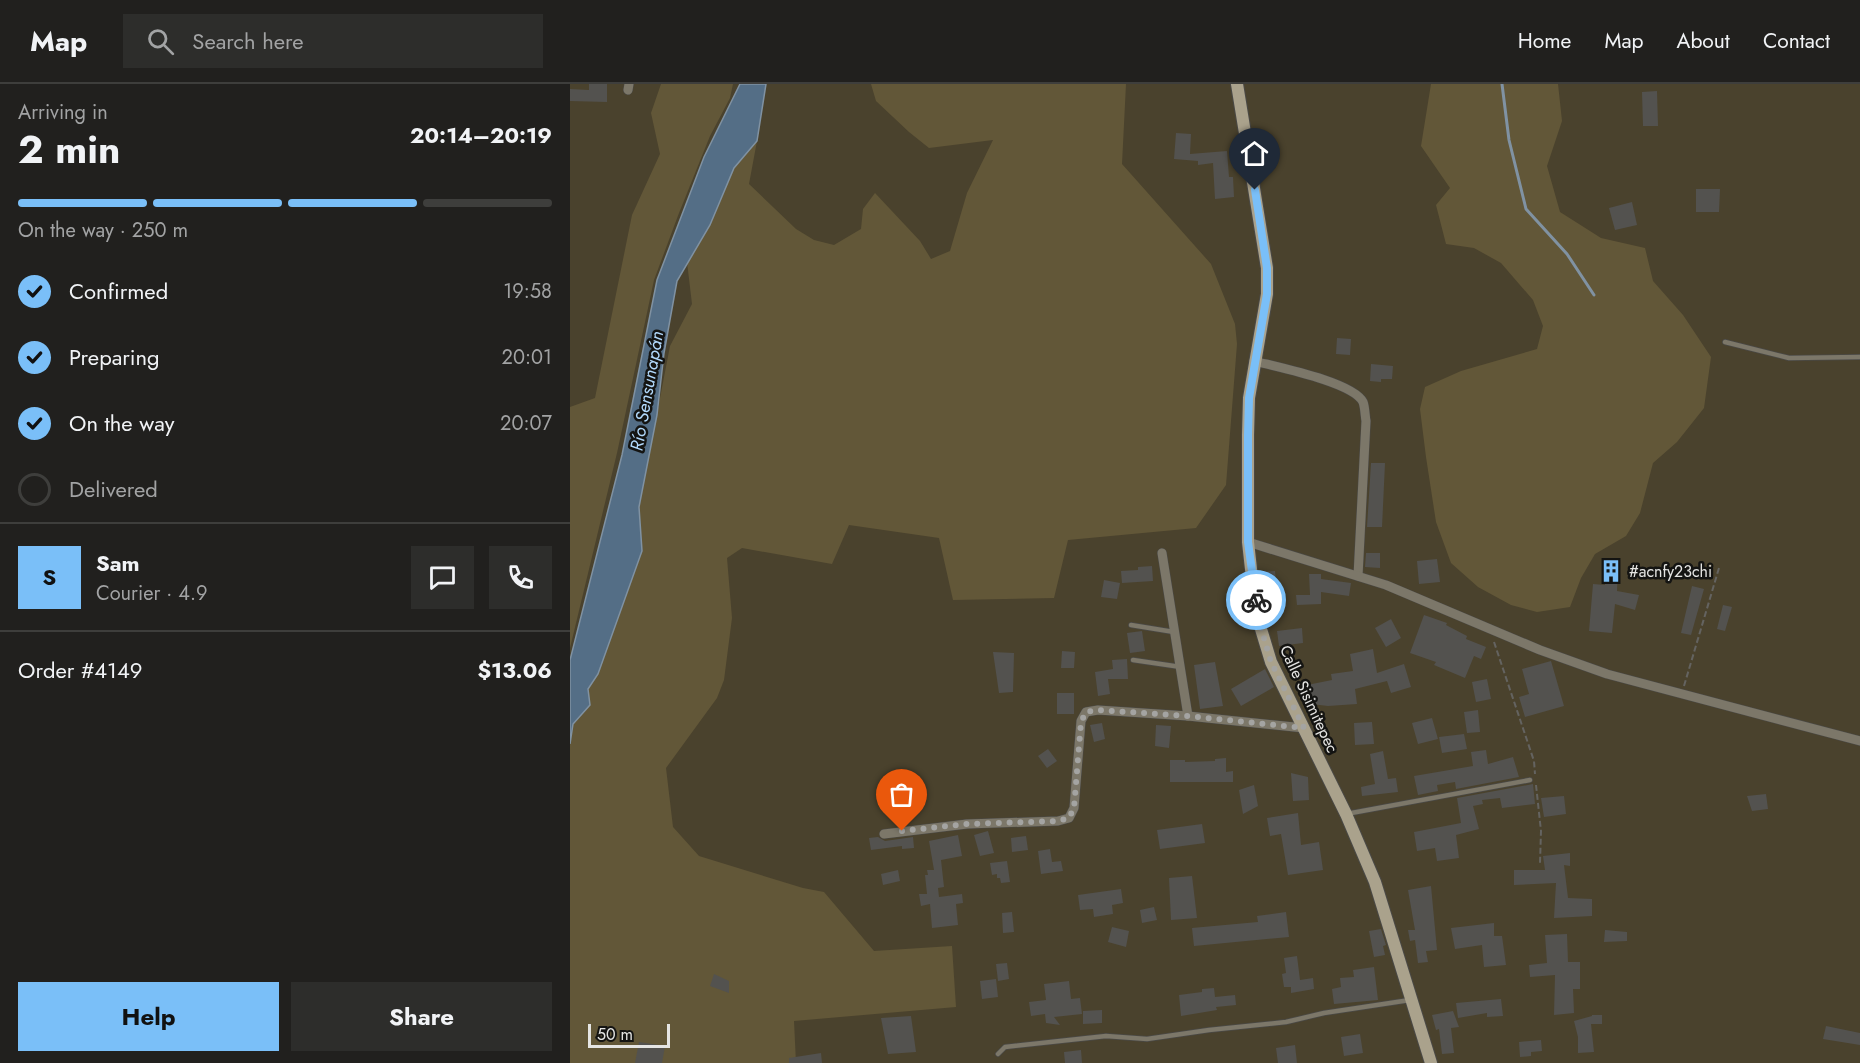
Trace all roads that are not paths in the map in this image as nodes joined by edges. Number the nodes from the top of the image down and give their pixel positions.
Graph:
1 (1237, 84) edge
2 (1725, 342) dead end
3 (1860, 357) edge
4 (1254, 361) junction
5 (1248, 542) junction
6 (1162, 553) dead end
7 (1358, 576) junction
8 (1131, 625) dead end
9 (1174, 632) junction
10 (1133, 660) dead end
11 (1181, 667) junction
12 (1188, 716) junction
13 (1304, 728) junction
14 (1860, 741) edge
15 (1530, 780) dead end
16 (1346, 814) junction
17 (884, 834) dead end
18 (1413, 1000) junction
19 (998, 1054) dead end
20 (1431, 1063) edge

1 - 4 street, Calle Sisimitepec
2 - 3 lane
4 - 5 street, Calle Sisimitepec
4 - 7 street
5 - 7 street
5 - 13 street, Calle Sisimitepec
6 - 9 street
7 - 14 street
8 - 9 lane
9 - 11 street
10 - 11 lane
11 - 12 street
12 - 13 street
12 - 17 street
13 - 16 street, Calle Sisimitepec
15 - 16 lane
16 - 18 street, Calle Sisimitepec
18 - 19 lane
18 - 20 street, Calle Sisimitepec

